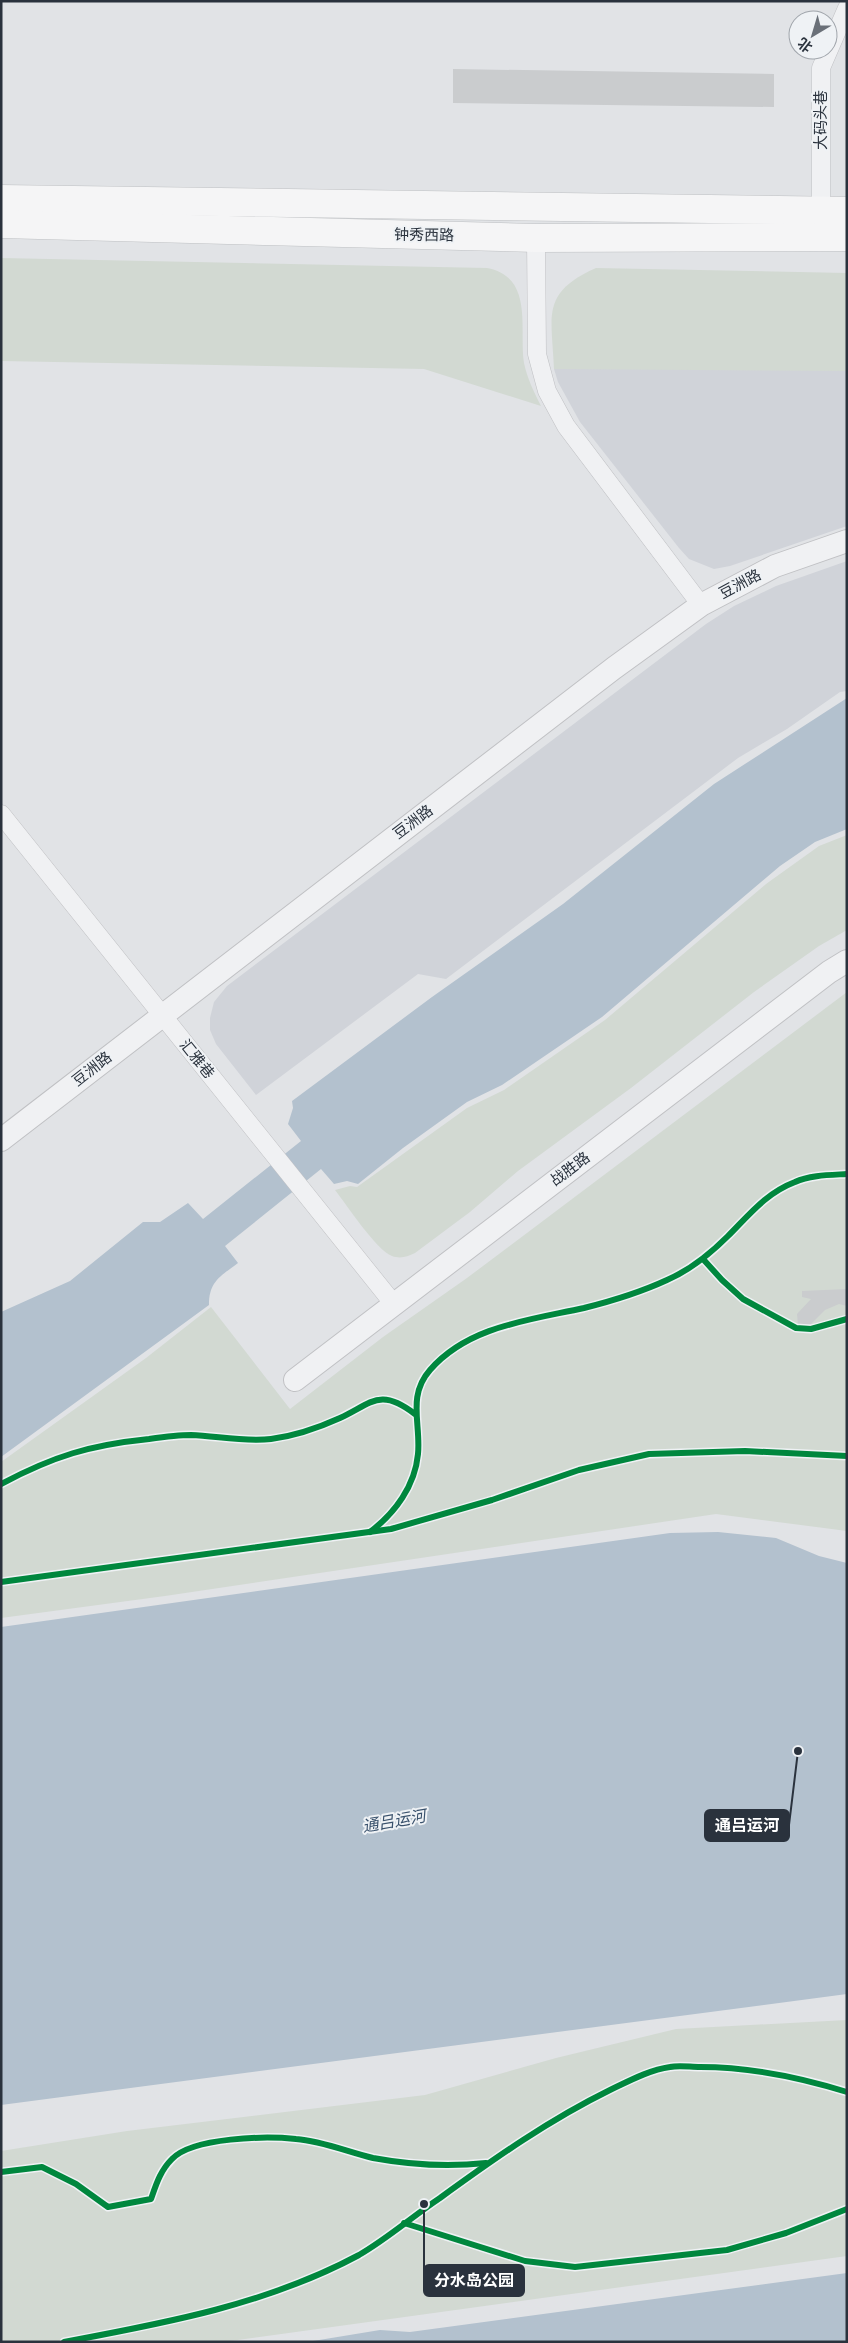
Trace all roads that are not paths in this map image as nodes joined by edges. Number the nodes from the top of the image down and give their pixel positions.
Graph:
1 (847, 8) edge
2 (1, 199) edge
3 (834, 210) edge
4 (1, 224) edge
5 (834, 237) edge
6 (536, 238) junction
7 (847, 541) edge
8 (701, 605) junction
9 (1, 814) edge
10 (847, 961) edge
11 (162, 1015) junction
12 (1, 1140) edge
13 (393, 1303) junction
14 (295, 1380) dead end

1 - 3 street, 大码头巷
2 - 3 main road, 钟秀西路
3 - 5 street, 大码头巷
4 - 6 main road, 钟秀西路
5 - 6 main road, 钟秀西路
6 - 8 street
7 - 8 street, 豆洲路
8 - 11 street, 豆洲路
9 - 11 street, 汇雅巷
10 - 13 street, 战胜路
11 - 12 street, 豆洲路
11 - 13 street, 汇雅巷
13 - 14 street, 战胜路

